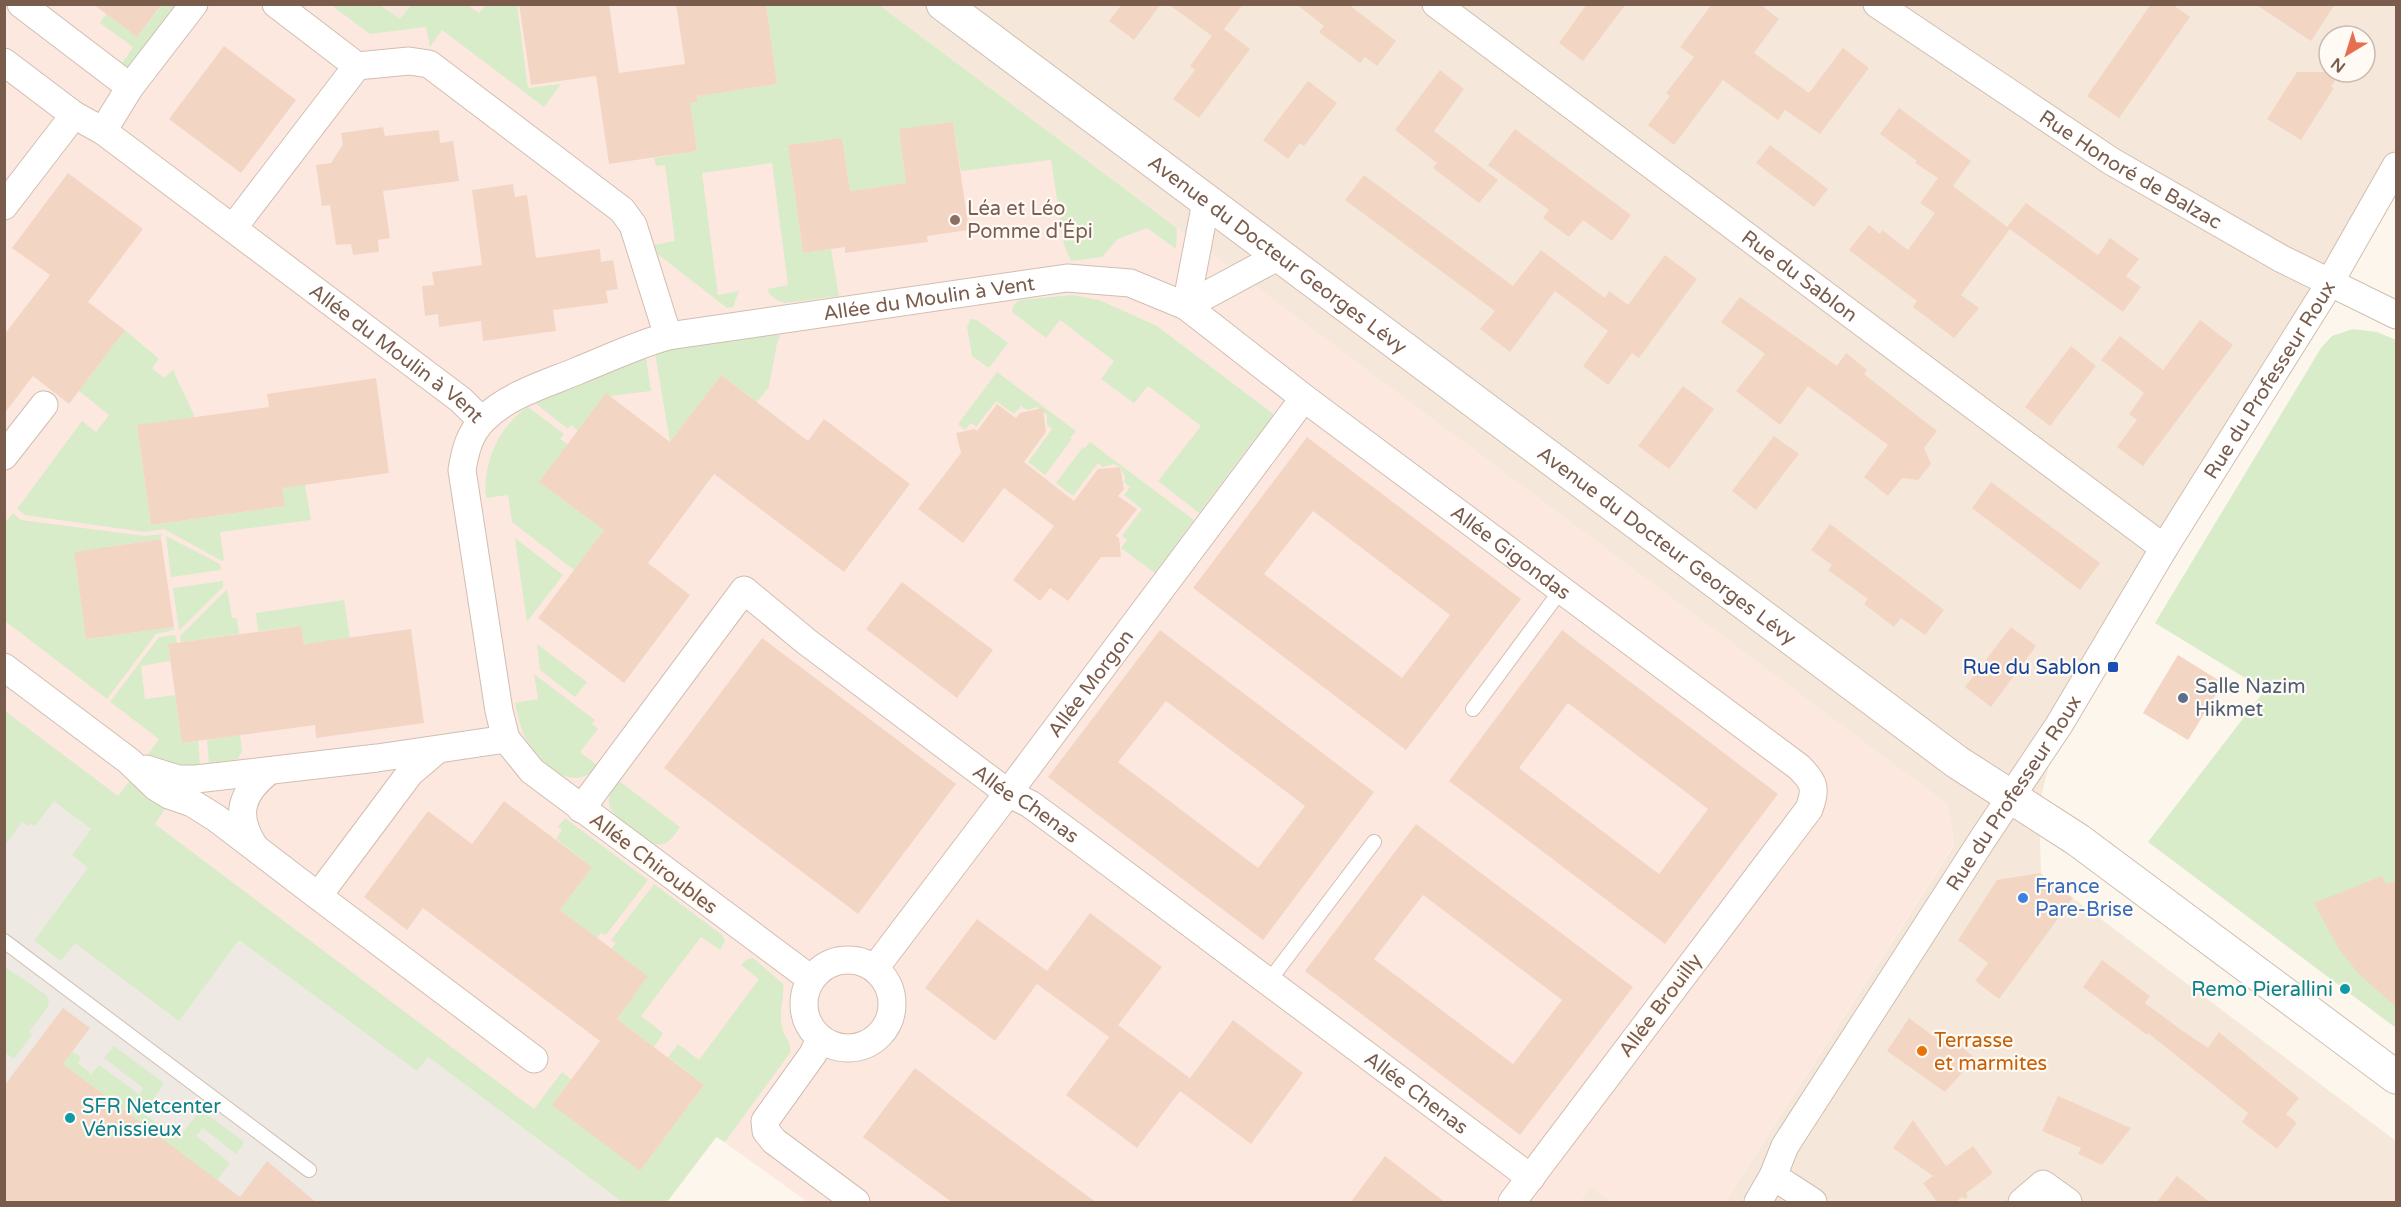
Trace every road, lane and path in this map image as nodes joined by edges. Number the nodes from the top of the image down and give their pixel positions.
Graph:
1 (21, 4) edge
2 (194, 4) edge
3 (276, 4) edge
4 (943, 4) edge
5 (1436, 4) edge
6 (1877, 4) edge
7 (4, 62) edge
8 (357, 66) junction
9 (130, 87) junction
10 (74, 115) junction
11 (103, 131) junction
12 (2397, 166) edge
13 (1206, 202) junction
14 (4, 206) edge
15 (233, 228) junction
16 (1279, 256) junction
17 (2330, 282) junction
18 (1186, 306) junction
19 (2397, 315) edge
20 (668, 336) junction
21 (1304, 398) junction
22 (44, 405) dead end
23 (482, 421) junction
24 (4, 456) edge
25 (2164, 548) junction
26 (1561, 590) junction
27 (4, 667) edge
28 (1473, 709) dead end
29 (506, 739) junction
30 (437, 750) junction
31 (129, 761) junction
32 (269, 771) junction
33 (1008, 793) junction
34 (2012, 797) junction
35 (580, 809) junction
36 (1809, 809) joint
37 (1374, 842) dead end
38 (254, 846) junction
39 (318, 896) junction
40 (4, 942) edge
41 (874, 968) junction
42 (811, 979) junction
43 (1269, 981) junction
44 (820, 1039) junction
45 (534, 1059) dead end
46 (2397, 1077) edge
47 (309, 1170) dead end
48 (1773, 1176) junction
49 (1531, 1178) junction
50 (856, 1203) edge
51 (1512, 1203) edge
52 (1758, 1203) edge
53 (1813, 1203) edge
54 (2022, 1203) edge
55 (2068, 1203) edge

1 - 9 street
2 - 9 street
3 - 8 street
4 - 13 street, Avenue du Docteur Georges Lévy
5 - 25 street, Rue du Sablon
6 - 17 street, Rue Honoré de Balzac
7 - 10 street, Allée du Moulin à Vent
8 - 15 street
8 - 20 street
9 - 11 street
10 - 11 street, Allée du Moulin à Vent
10 - 14 street
11 - 15 street, Allée du Moulin à Vent
12 - 17 street, Rue du Professeur Roux
13 - 16 street, Avenue du Docteur Georges Lévy
13 - 18 street
15 - 23 street, Allée du Moulin à Vent
16 - 18 street
16 - 34 street, Avenue du Docteur Georges Lévy
17 - 19 street, Rue Honoré de Balzac
17 - 25 street, Rue du Professeur Roux
18 - 20 street, Allée du Moulin à Vent
18 - 21 street, Allée Gigondas
20 - 23 street, Allée du Moulin à Vent
21 - 26 street, Allée Gigondas
21 - 33 street, Allée Morgon
22 - 24 street
23 - 29 street, Allée Chiroubles
25 - 34 street, Rue du Professeur Roux
26 - 28 lane
26 - 36 street, Allée Gigondas
27 - 31 street
29 - 30 street
29 - 35 street, Allée Chiroubles
30 - 32 street
30 - 39 street
31 - 32 street
31 - 38 street
32 - 38 street
33 - 35 street, Allée Chenas
33 - 41 street, Allée Morgon
33 - 43 street, Allée Chenas
34 - 46 street, Avenue du Docteur Georges Lévy
34 - 48 street, Rue du Professeur Roux
35 - 42 street, Allée Chiroubles
36 - 49 street, Allée Brouilly
37 - 43 lane
38 - 39 street
39 - 45 street
40 - 47 lane
41 - 42 street
41 - 44 street
42 - 44 street
43 - 49 street, Allée Chenas
44 - 50 street
48 - 52 street, Rue du Professeur Roux
48 - 53 street
49 - 51 street, Allée Brouilly
54 - 55 street

